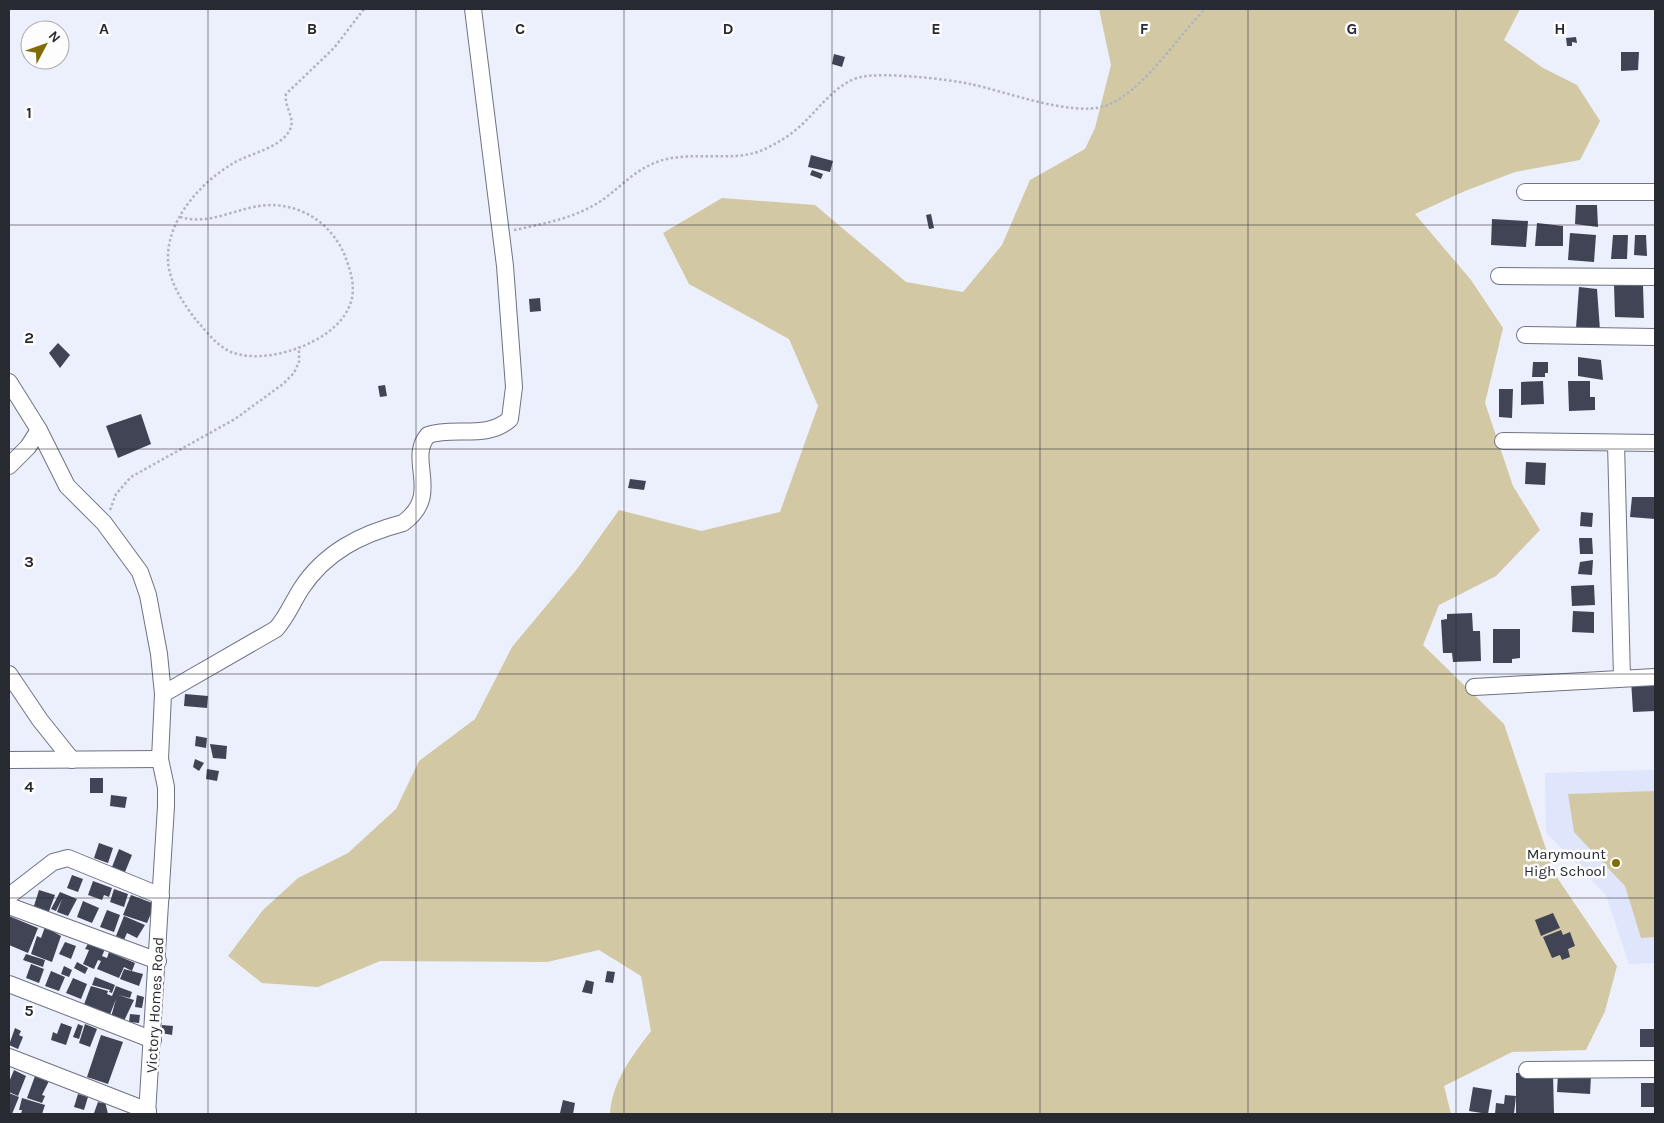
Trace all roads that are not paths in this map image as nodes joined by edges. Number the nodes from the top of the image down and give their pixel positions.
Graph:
1 (473, 9) edge
2 (1524, 192) dead end
3 (1655, 192) edge
4 (1499, 276) dead end
5 (1655, 277) edge
6 (1525, 335) dead end
7 (1655, 337) edge
8 (9, 382) edge
9 (39, 430) junction
10 (1504, 441) dead end
11 (1616, 443) junction
12 (1655, 443) edge
13 (9, 466) edge
14 (9, 674) edge
15 (1655, 677) edge
16 (1622, 678) junction
17 (1474, 687) dead end
18 (162, 694) junction
19 (160, 759) junction
20 (9, 760) edge
21 (72, 760) junction
22 (9, 896) edge
23 (161, 896) junction
24 (9, 906) edge
25 (158, 961) junction
26 (9, 984) edge
27 (153, 1040) junction
28 (9, 1057) edge
29 (1655, 1069) edge
30 (1527, 1070) dead end
31 (147, 1113) edge

1 - 18 street
2 - 3 street
4 - 5 street
6 - 7 street
8 - 9 street, Victory Homes Road
9 - 13 street
9 - 18 street, Victory Homes Road
10 - 11 street
11 - 12 street
11 - 16 street
14 - 21 street
15 - 16 street
16 - 17 street
18 - 19 street, Victory Homes Road
19 - 21 street
19 - 23 street, Victory Homes Road
20 - 21 street
22 - 23 street
23 - 25 street, Victory Homes Road
24 - 25 street
25 - 27 street, Victory Homes Road
26 - 27 street
27 - 31 street, Victory Homes Road
28 - 31 street
29 - 30 street

